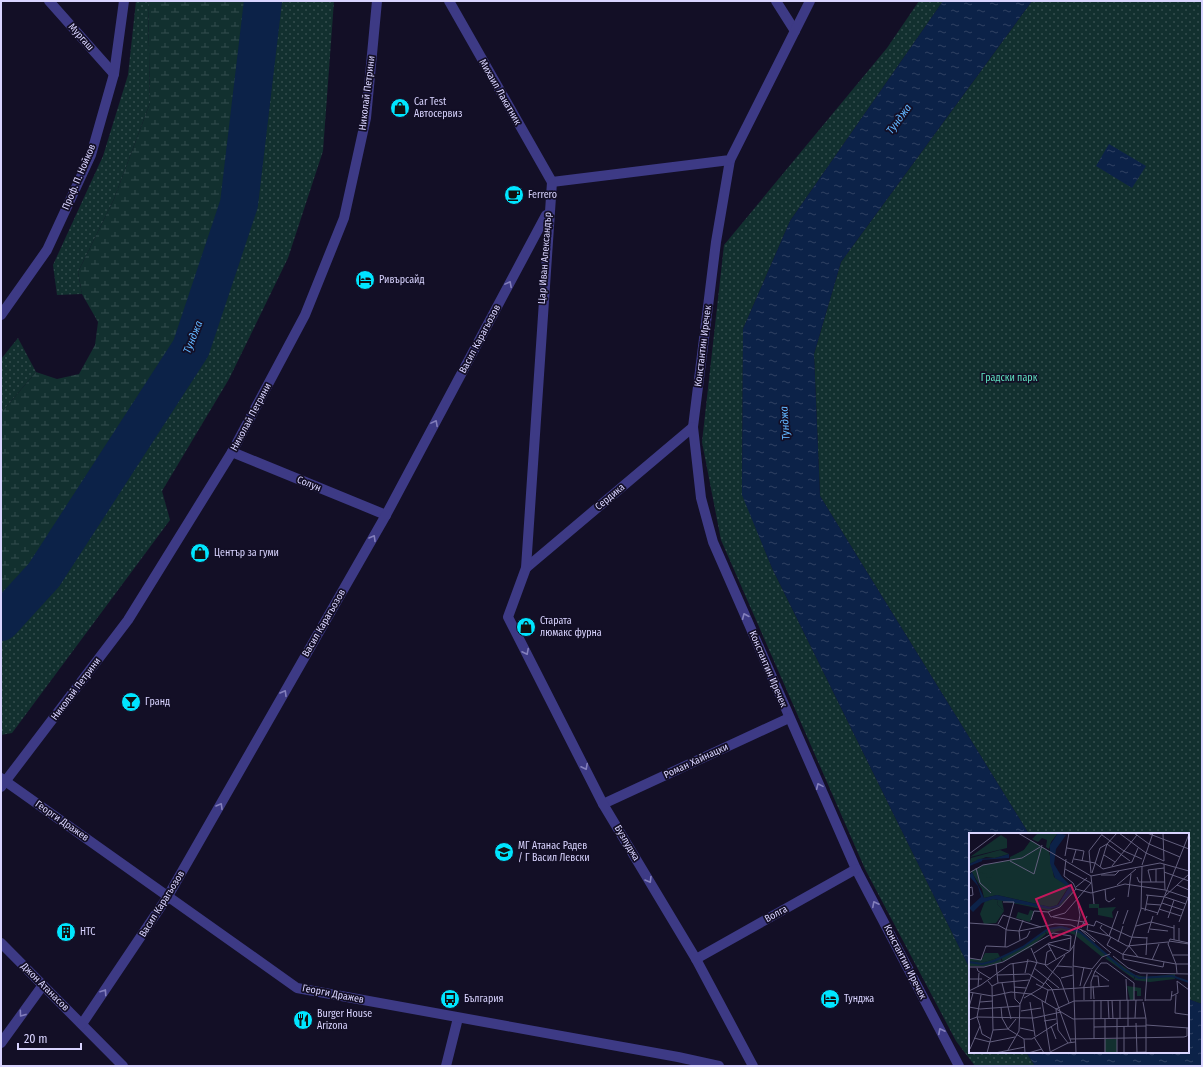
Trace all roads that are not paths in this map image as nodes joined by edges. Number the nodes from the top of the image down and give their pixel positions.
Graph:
1 (49, 1) edge
2 (124, 1) edge
3 (377, 1) edge
4 (449, 1) edge
5 (776, 1) edge
6 (810, 1) edge
7 (795, 31) junction
8 (114, 74) junction
9 (730, 160) junction
10 (552, 182) junction
11 (548, 212) junction
12 (1, 315) edge
13 (694, 427) junction
14 (232, 452) junction
15 (386, 515) junction
16 (526, 568) junction
17 (508, 617) joint
18 (789, 718) junction
19 (2, 783) edge
20 (603, 804) junction
21 (856, 869) junction
22 (168, 896) junction
23 (1, 943) edge
24 (696, 959) junction
25 (43, 985) junction
26 (458, 1018) junction
27 (82, 1024) junction
28 (1, 1043) edge
29 (123, 1066) edge
30 (446, 1066) edge
31 (719, 1066) edge
32 (752, 1066) edge
33 (959, 1066) edge

1 - 8 street, Мургаш
2 - 8 street, Проф. П. Нойков
3 - 14 street, Николай Петрини
4 - 10 street, Михаил Лакатник
5 - 7 street
6 - 7 street
7 - 9 street
8 - 12 street, Проф. П. Нойков
9 - 10 street
9 - 13 street, Константин Иречек
10 - 11 street, Цар Иван Александър
15 -> 11 street, Васил Карагьозов
11 - 16 street, Цар Иван Александър
13 - 16 street, Сердика
18 -> 13 street, Константин Иречек
14 - 15 street, Солун
14 - 19 street, Николай Петрини
22 -> 15 street, Васил Карагьозов
16 - 17 street, Цар Иван Александър
17 -> 20 street, Бузлуджа
18 - 20 street, Роман Хайнацки
21 -> 18 street, Константин Иречек
19 - 22 street, Георги Дражев
20 -> 24 street, Бузлуджа
21 - 24 street, Волга
33 -> 21 street, Константин Иречек
22 - 26 street, Георги Дражев
27 -> 22 street, Васил Карагьозов
23 - 25 street, Джон Атанасов
24 - 32 street, Бузлуджа
25 - 27 street, Джон Атанасов
25 -> 28 street
26 - 30 street
26 - 31 street, Георги Дражев
27 - 29 street, Джон Атанасов

